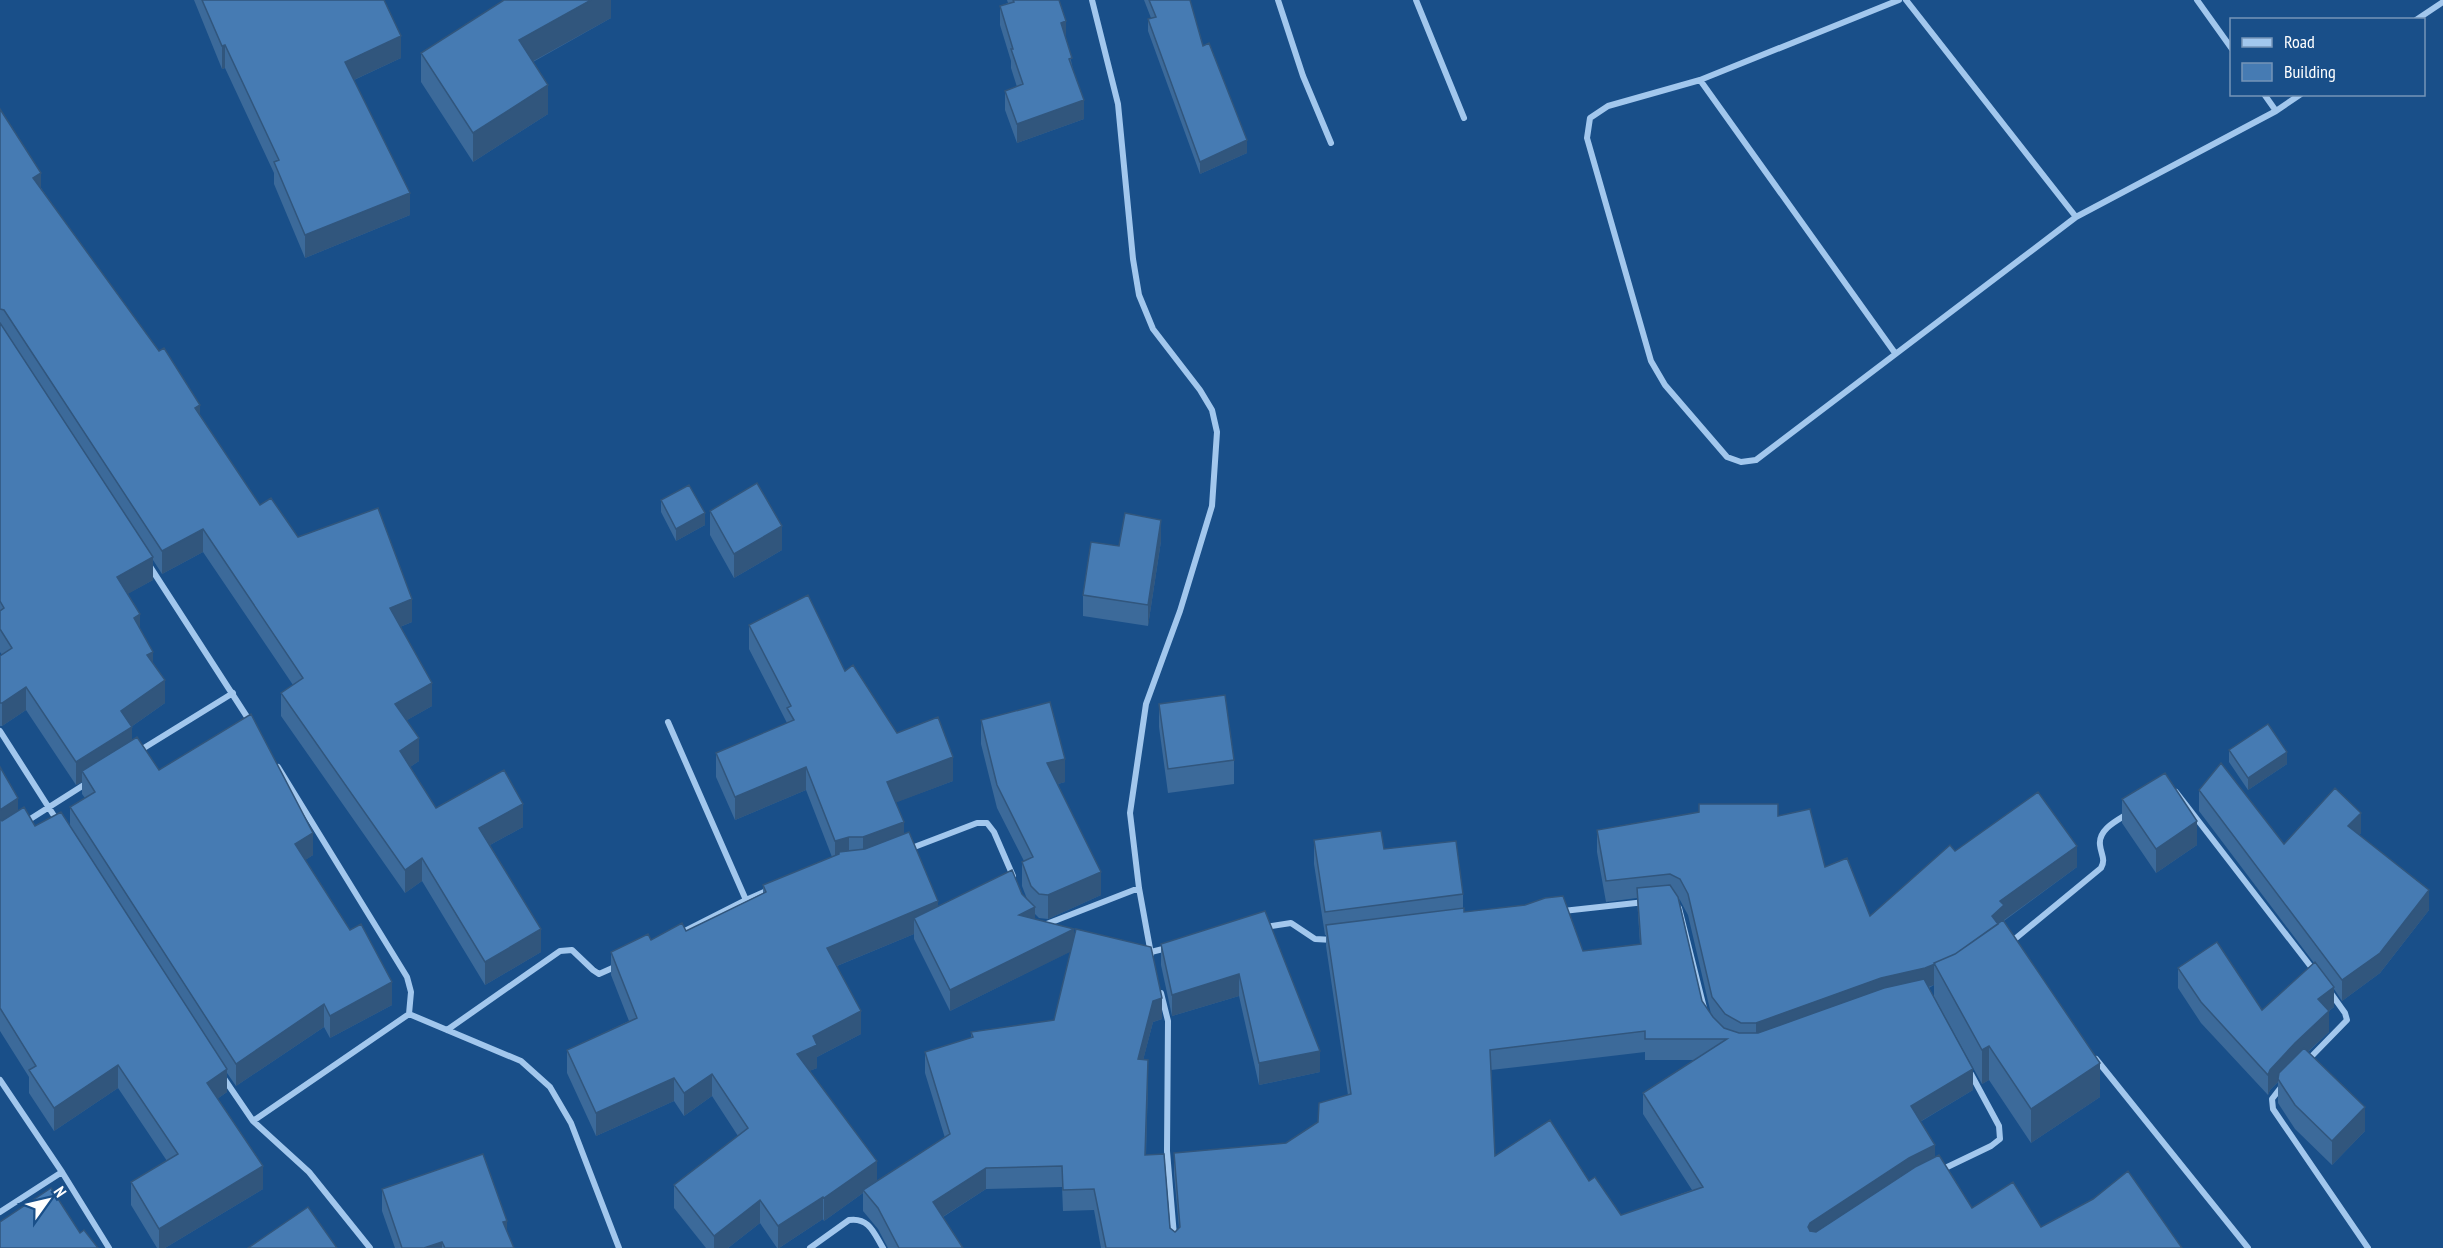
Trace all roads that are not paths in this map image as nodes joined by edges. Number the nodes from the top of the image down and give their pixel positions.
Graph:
1 (1092, 0) edge
2 (1278, 0) edge
3 (1416, 0) edge
4 (1899, 0) edge
5 (1905, 0) edge
6 (2197, 0) edge
7 (2439, 2) edge
8 (2419, 18) edge
9 (2230, 46) edge
10 (1700, 80) junction
11 (2265, 96) edge
12 (2298, 96) edge
13 (2276, 111) junction
14 (1464, 118) dead end
15 (1331, 144) dead end
16 (2076, 217) junction
17 (1895, 353) junction
18 (148, 563) edge
19 (233, 693) junction
20 (668, 722) dead end
21 (0, 731) edge
22 (258, 734) edge
23 (136, 753) edge
24 (276, 764) edge
25 (97, 777) edge
26 (2171, 790) edge
27 (2139, 806) edge
28 (49, 807) junction
29 (20, 826) edge
30 (62, 826) edge
31 (905, 851) edge
32 (1015, 882) edge
33 (780, 885) edge
34 (1139, 888) junction
35 (746, 900) junction
36 (1653, 901) edge
37 (1676, 903) edge
38 (1552, 913) edge
39 (1037, 923) edge
40 (1262, 928) edge
41 (676, 936) edge
42 (1340, 939) edge
43 (2006, 946) edge
44 (1173, 947) edge
45 (1151, 952) junction
46 (626, 961) edge
47 (1154, 963) edge
48 (2319, 977) edge
49 (1159, 987) edge
50 (2326, 987) edge
51 (410, 1014) junction
52 (1707, 1020) edge
53 (447, 1030) junction
54 (2094, 1056) edge
55 (1966, 1065) edge
56 (216, 1066) edge
57 (2299, 1069) edge
58 (2291, 1077) edge
59 (0, 1080) edge
60 (253, 1120) junction
61 (62, 1172) junction
62 (1932, 1174) edge
63 (0, 1212) edge
64 (109, 1248) edge
65 (370, 1248) edge
66 (619, 1248) edge
67 (810, 1248) edge
68 (883, 1248) edge
69 (1175, 1248) edge
70 (2248, 1248) edge
71 (2368, 1248) edge

1 - 34 street
2 - 15 street
3 - 14 street
4 - 10 street
5 - 16 street
6 - 9 street
7 - 8 street
10 - 17 street
10 - 17 street
11 - 13 street
12 - 13 street
13 - 16 street
16 - 17 street
18 - 19 street
19 - 22 street
19 - 23 street
20 - 35 street
21 - 28 street
24 - 51 street
25 - 28 street
26 - 48 street
27 - 43 street
28 - 29 street
28 - 30 street
31 - 32 street
33 - 35 street
34 - 39 street
34 - 45 street
35 - 41 street
36 - 38 street
37 - 52 street
40 - 42 street
44 - 45 street
45 - 47 street
46 - 53 street
49 - 69 street
50 - 57 street
51 - 53 street
51 - 60 street
53 - 66 street
54 - 70 street
55 - 62 street
56 - 60 street
58 - 71 street
59 - 61 street
60 - 65 street
61 - 63 street
61 - 64 street
67 - 68 street

